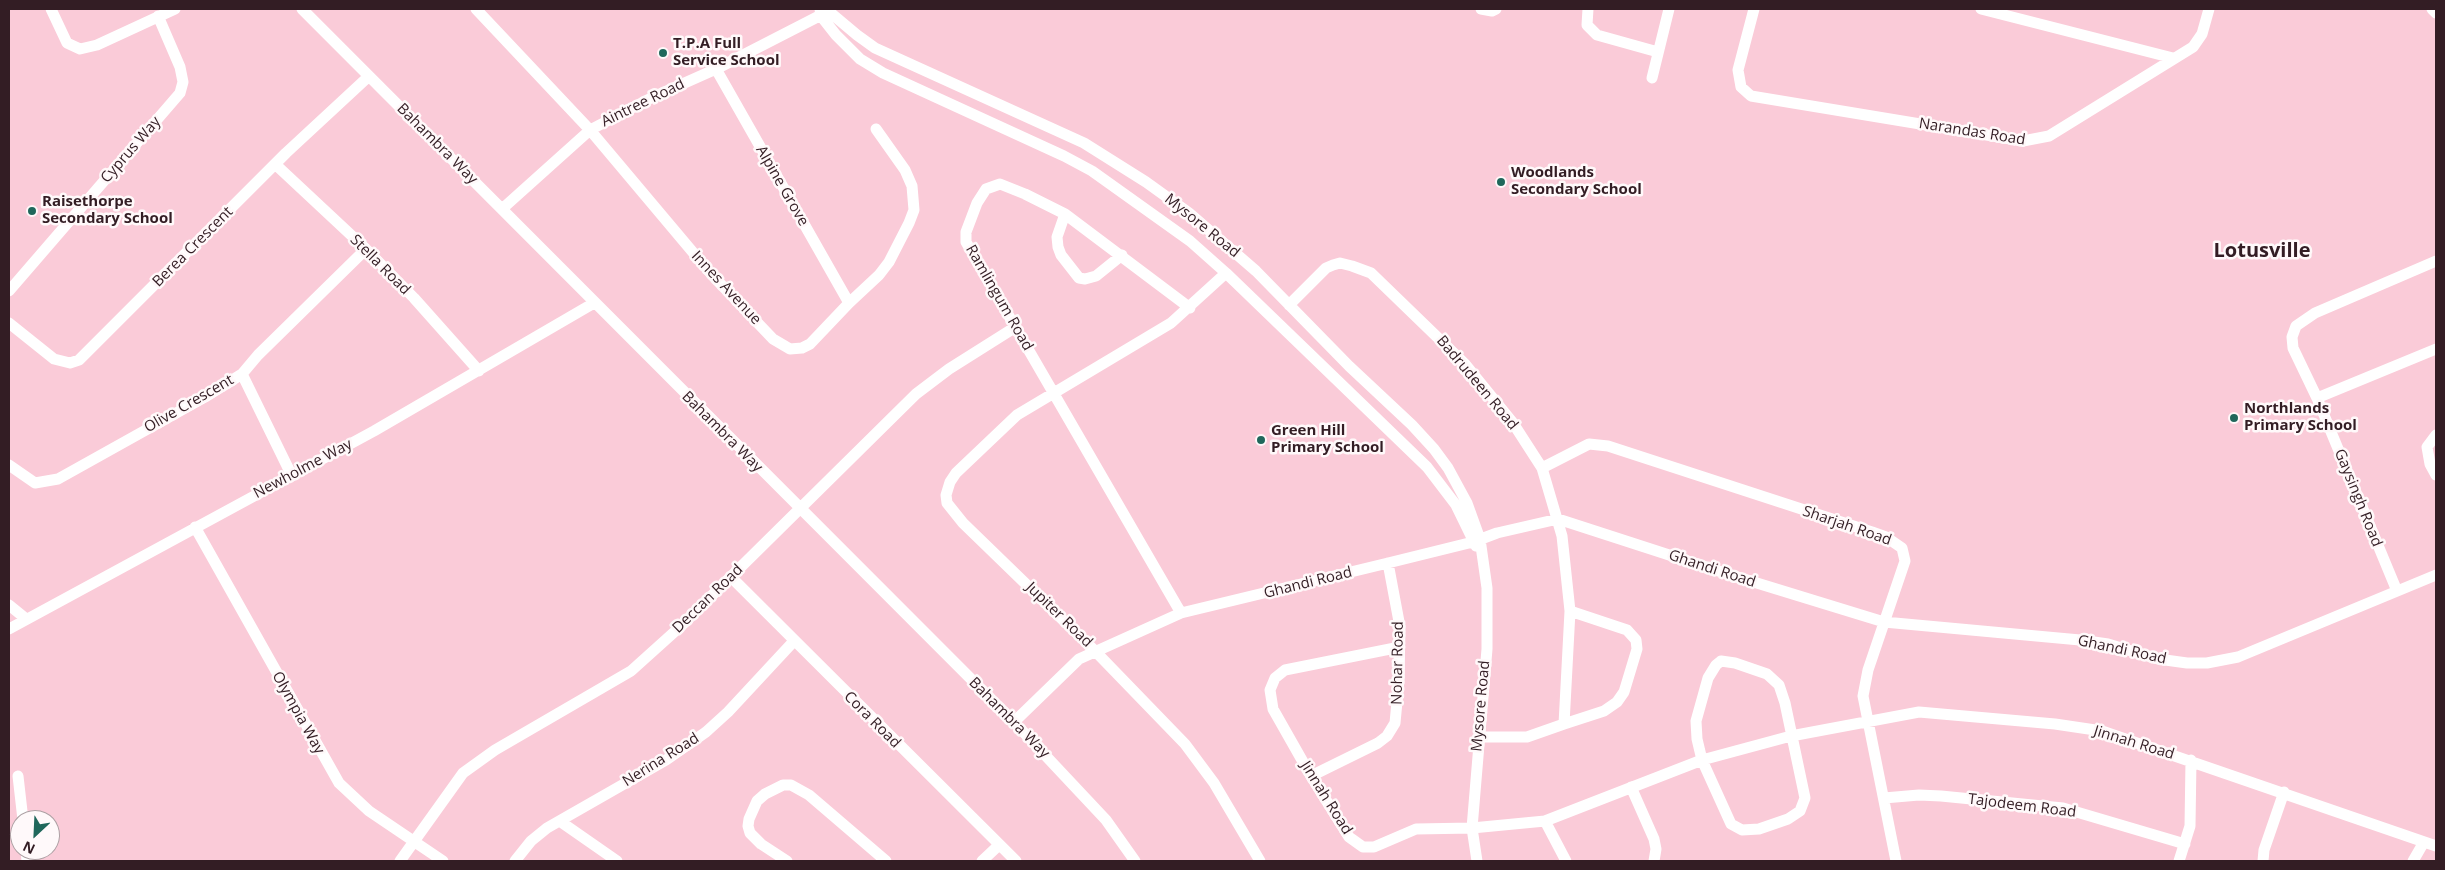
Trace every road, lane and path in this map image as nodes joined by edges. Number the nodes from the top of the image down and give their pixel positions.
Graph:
1 (51, 9) edge
2 (175, 9) edge
3 (302, 9) edge
4 (476, 9) edge
5 (1481, 9) edge
6 (1496, 9) edge
7 (1588, 9) edge
8 (1669, 9) edge
9 (1754, 9) edge
10 (1981, 9) edge
11 (2209, 9) edge
12 (2432, 9) edge
13 (824, 11) edge
14 (2436, 13) edge
15 (158, 16) junction
16 (1658, 52) junction
17 (2173, 58) junction
18 (716, 69) junction
19 (368, 77) junction
20 (1652, 78) dead end
21 (876, 129) dead end
22 (590, 130) junction
23 (275, 164) junction
24 (502, 209) junction
25 (1065, 214) junction
26 (366, 249) junction
27 (1122, 255) junction
28 (2436, 261) edge
29 (1226, 273) junction
30 (9, 292) edge
31 (849, 302) junction
32 (594, 303) junction
33 (1289, 305) junction
34 (1190, 308) junction
35 (9, 323) edge
36 (1014, 328) junction
37 (2436, 349) edge
38 (479, 371) junction
39 (242, 374) junction
40 (1054, 390) junction
41 (2317, 398) junction
42 (2436, 435) edge
43 (9, 465) edge
44 (1542, 468) junction
45 (2436, 474) edge
46 (292, 476) junction
47 (800, 510) junction
48 (1558, 519) junction
49 (195, 527) junction
50 (1477, 540) junction
51 (1388, 563) junction
52 (2436, 575) edge
53 (731, 577) junction
54 (2397, 591) junction
55 (9, 605) edge
56 (1570, 611) junction
57 (1181, 613) junction
58 (25, 618) junction
59 (1884, 622) junction
60 (9, 629) edge
61 (794, 641) junction
62 (1400, 647) junction
63 (1095, 651) junction
64 (1867, 721) junction
65 (1014, 722) junction
66 (1564, 724) junction
67 (1791, 736) junction
68 (1479, 737) junction
69 (1702, 760) junction
70 (2191, 760) junction
71 (18, 776) dead end
72 (1311, 776) junction
73 (1631, 787) junction
74 (2284, 792) junction
75 (1884, 798) junction
76 (22, 810) edge
77 (1545, 821) junction
78 (561, 822) junction
79 (1472, 828) junction
80 (414, 842) junction
81 (2424, 842) junction
82 (2186, 844) junction
83 (998, 845) junction
84 (2436, 846) edge
85 (400, 861) edge
86 (443, 861) edge
87 (515, 861) edge
88 (616, 861) edge
89 (787, 861) edge
90 (886, 861) edge
91 (982, 861) edge
92 (1016, 861) edge
93 (1135, 861) edge
94 (1260, 861) edge
95 (1478, 861) edge
96 (1566, 861) edge
97 (1654, 861) edge
98 (1896, 861) edge
99 (2179, 861) edge
100 (2263, 861) edge
101 (2413, 861) edge

1 - 15 street
2 - 15 street
3 - 19 street, Bahambra Way
4 - 22 street, Innes Avenue
5 - 6 street
7 - 16 street
8 - 16 street
9 - 17 street, Narandas Road
10 - 17 street
11 - 17 street, Narandas Road
12 - 14 street
13 - 18 street, Aintree Road
13 - 29 street, Mysore Road
13 - 33 street, Mysore Road
15 - 30 street, Cyprus Way
16 - 20 street
18 - 22 street, Aintree Road
18 - 31 street, Alpine Grove
19 - 23 street, Berea Crescent
19 - 24 street, Bahambra Way
21 - 31 street, Innes Avenue
22 - 24 street, Aintree Road
22 - 31 street, Innes Avenue
23 - 26 street, Stella Road
23 - 35 street, Berea Crescent
24 - 32 street, Bahambra Way
25 - 27 street, Ramlingum Road
25 - 27 street
25 - 36 street, Ramlingum Road
26 - 38 street, Stella Road
26 - 39 street, Olive Crescent
27 - 34 street, Ramlingum Road
28 - 41 street, Gaysingh Road
29 - 34 street
29 - 50 street, Mysore Road
32 - 38 street, Newholme Way
32 - 47 street, Bahambra Way
33 - 44 street, Badrudeen Road
33 - 50 street, Mysore Road
34 - 40 street
36 - 40 street, Ramlingum Road
36 - 47 street, Deccan Road
37 - 41 street
38 - 46 street, Newholme Way
39 - 43 street, Olive Crescent
39 - 46 street
40 - 57 street, Ramlingum Road
40 - 63 street, Jupiter Road
41 - 54 street, Gaysingh Road
42 - 45 street
44 - 48 street, Badrudeen Road
44 - 59 street, Sharjah Road
46 - 49 street, Newholme Way
47 - 53 street, Deccan Road
47 - 65 street, Bahambra Way
48 - 50 street, Ghandi Road
48 - 56 street, Badrudeen Road
48 - 59 street, Ghandi Road
49 - 58 street, Newholme Way
49 - 80 street, Olympia Way
50 - 51 street, Ghandi Road
50 - 68 street, Mysore Road
51 - 57 street, Ghandi Road
51 - 62 street, Nohar Road
52 - 54 street, Ghandi Road
53 - 61 street, Cora Road
53 - 80 street, Deccan Road
54 - 59 street, Ghandi Road
55 - 58 street
56 - 66 street, Badrudeen Road
56 - 66 street
57 - 63 street, Ghandi Road
58 - 60 street, Newholme Way
59 - 64 street, Sharjah Road
61 - 78 street, Nerina Road
61 - 83 street, Cora Road
62 - 72 street, Nohar Road
62 - 72 street, Jinnah Road
63 - 65 street, Ghandi Road
63 - 94 street, Jupiter Road
64 - 67 street, Jinnah Road
64 - 70 street, Jinnah Road
64 - 75 street, Sharjah Road
65 - 93 street, Bahambra Way
66 - 68 street
67 - 69 street, Jinnah Road
67 - 69 street
67 - 69 street
68 - 79 street, Mysore Road
69 - 73 street, Jinnah Road
70 - 74 street, Jinnah Road
70 - 82 street
71 - 76 street
72 - 79 street, Jinnah Road
73 - 77 street, Jinnah Road
73 - 97 street
74 - 81 street, Jinnah Road
74 - 100 street
75 - 82 street, Tajodeem Road
75 - 98 street, Sharjah Road
77 - 79 street, Jinnah Road
77 - 96 street
78 - 87 street, Nerina Road
78 - 88 street
79 - 95 street, Mysore Road
80 - 85 street, Deccan Road
80 - 86 street, Olympia Way
81 - 84 street, Jinnah Road
81 - 101 street
82 - 99 street
83 - 91 street
83 - 92 street, Cora Road
89 - 90 street

